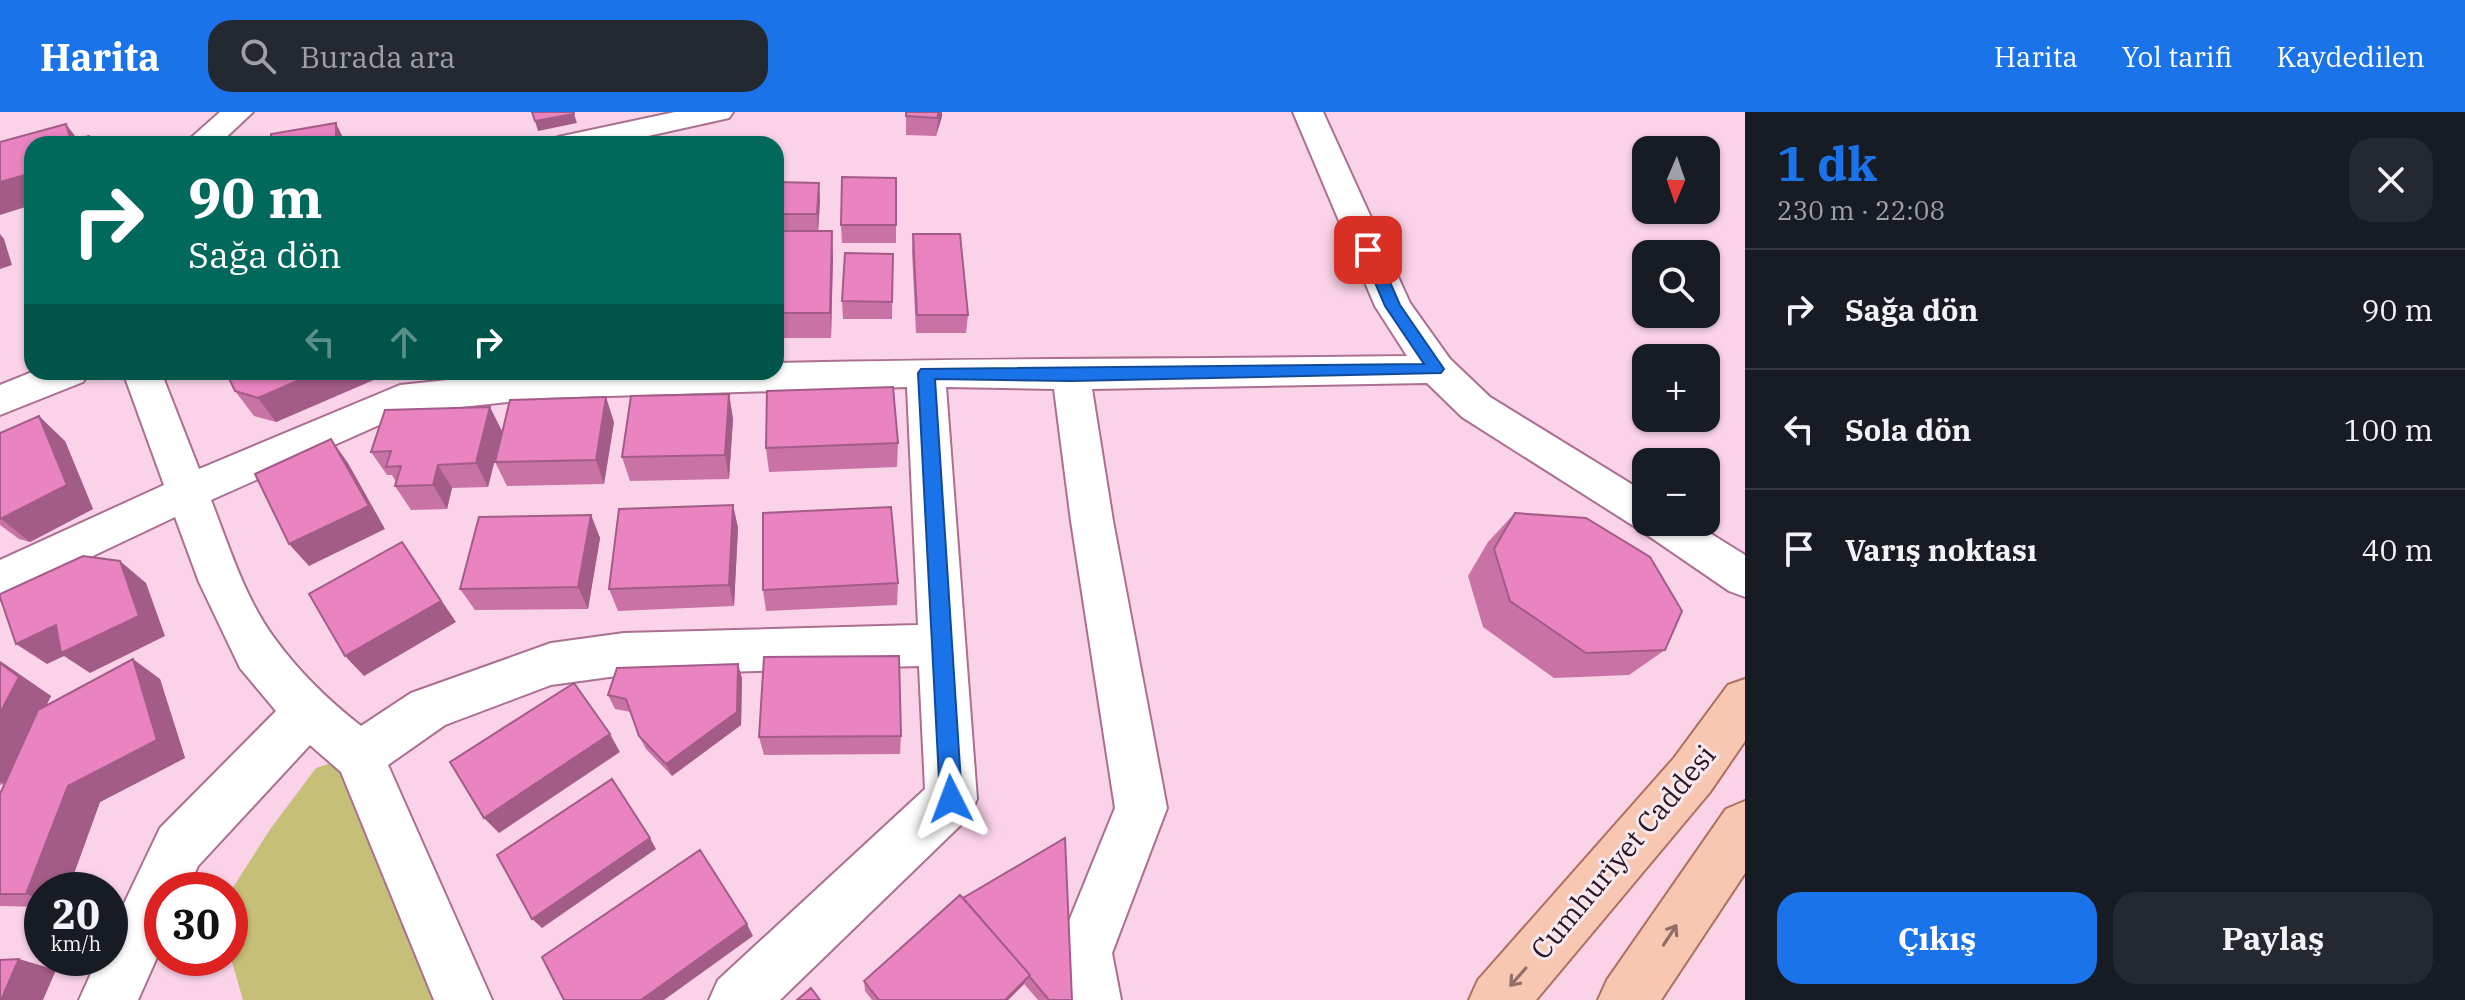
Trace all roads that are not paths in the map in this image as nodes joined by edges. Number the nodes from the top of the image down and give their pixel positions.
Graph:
1 (238, 112) edge
2 (718, 112) edge
3 (1308, 112) edge
4 (210, 136) edge
5 (611, 136) edge
6 (1436, 369) junction
7 (926, 373) junction
8 (1071, 375) junction
9 (784, 377) edge
10 (50, 380) edge
11 (145, 380) edge
12 (683, 380) edge
13 (0, 401) edge
14 (188, 492) junction
15 (1632, 506) edge
16 (1679, 536) edge
17 (1745, 578) edge
18 (0, 581) edge
19 (943, 645) junction
20 (1745, 701) edge
21 (308, 713) junction
22 (359, 756) junction
23 (1745, 827) edge
24 (108, 1000) edge
25 (463, 1000) edge
26 (738, 1000) edge
27 (1092, 1000) edge
28 (1498, 1000) edge
29 (1627, 1000) edge

1 - 4 street
2 - 5 street
3 - 6 street
6 - 8 street
6 - 15 street
7 - 8 street
7 - 9 street
7 - 19 street
8 - 27 street
10 - 13 street
11 - 14 street
12 - 14 street
14 - 18 street
14 - 21 street
16 - 17 street
19 - 22 street
19 - 26 street
20 -> 28 main road, Cumhuriyet Caddesi
21 - 22 street
21 - 24 street
22 - 25 street
29 -> 23 main road

